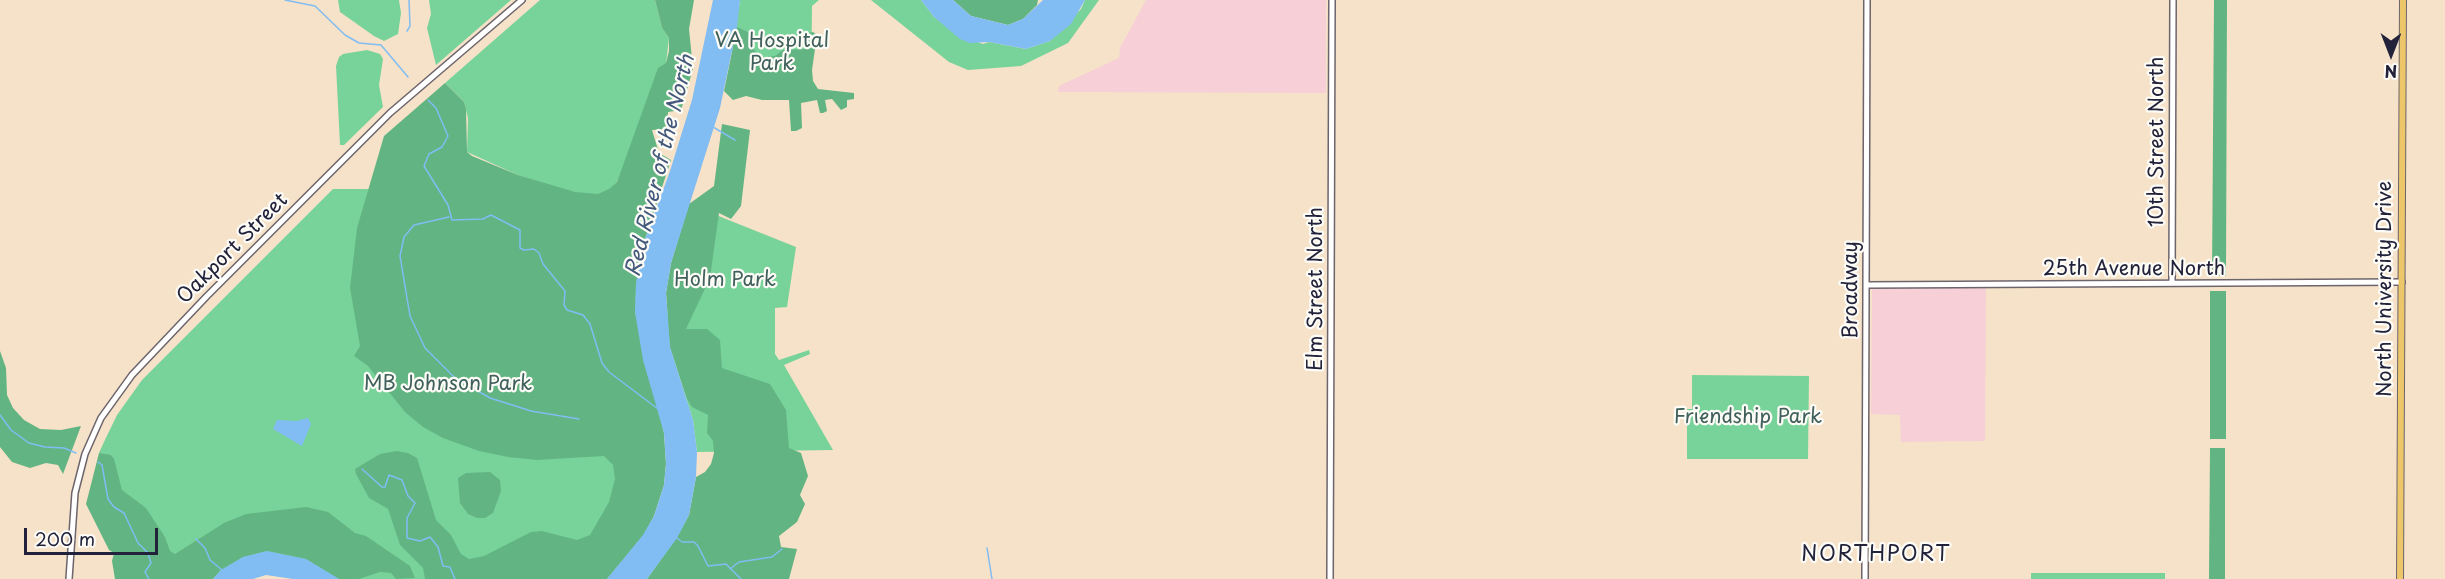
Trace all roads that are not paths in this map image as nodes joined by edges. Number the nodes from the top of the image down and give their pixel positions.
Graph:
1 (522, 0) edge
2 (1332, 0) edge
3 (1867, 0) edge
4 (2173, 0) edge
5 (2403, 0) edge
6 (2402, 282) junction
7 (2172, 283) junction
8 (1866, 285) junction
9 (69, 579) edge
10 (1330, 579) edge
11 (1865, 579) edge
12 (2400, 579) edge

1 - 9 street, Oakport Street
2 - 10 street, Elm Street North
3 - 8 street, Broadway
4 - 7 street, 10th Street North
5 - 6 main road, North University Drive
6 - 7 street, 25th Avenue North
6 - 12 main road, North University Drive
7 - 8 street, 25th Avenue North
8 - 11 street, Broadway

